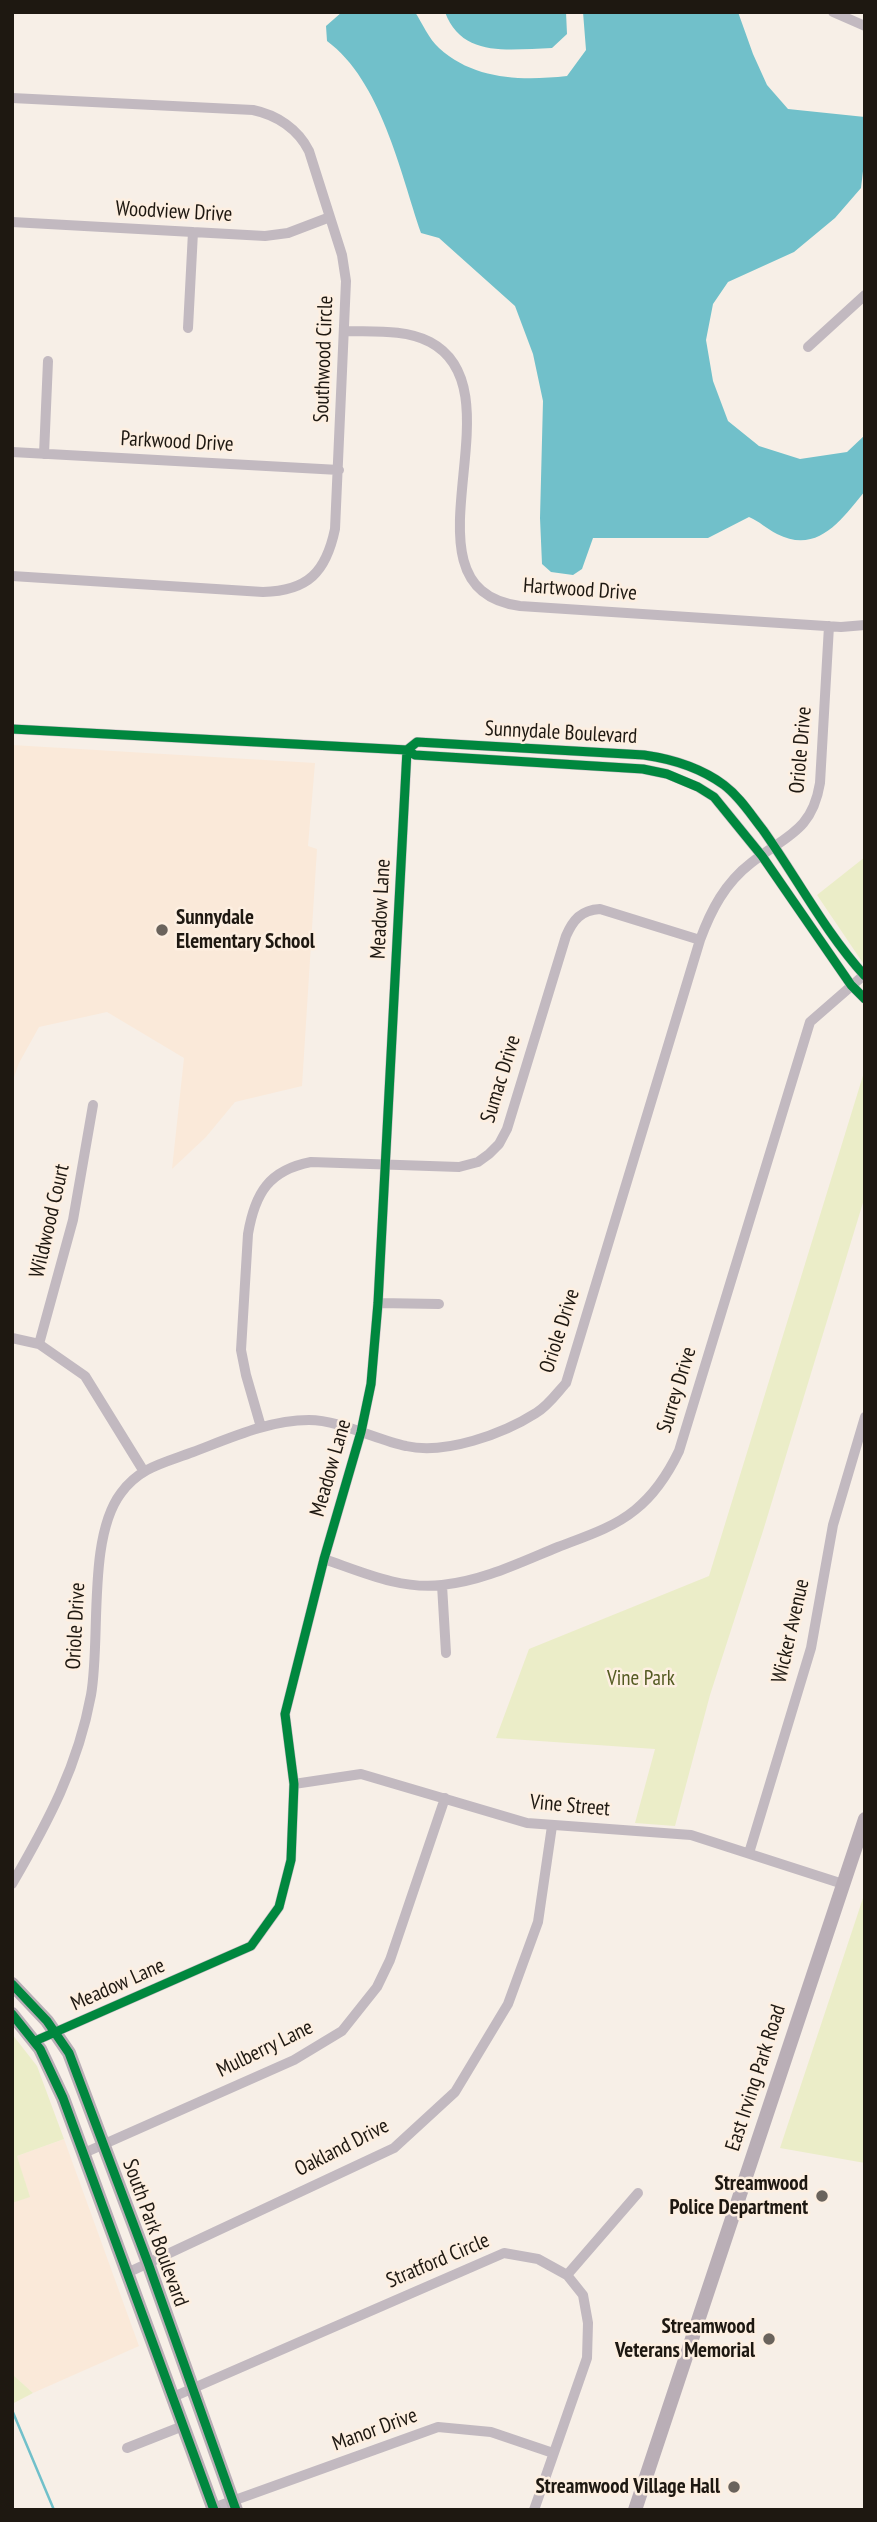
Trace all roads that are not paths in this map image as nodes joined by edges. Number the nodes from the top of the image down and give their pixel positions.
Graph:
1 (833, 12) edge
2 (865, 26) edge
3 (12, 98) edge
4 (330, 218) junction
5 (12, 222) edge
6 (193, 232) junction
7 (865, 295) edge
8 (188, 328) dead end
9 (346, 331) junction
10 (808, 347) dead end
11 (48, 361) dead end
12 (12, 453) edge
13 (44, 454) junction
14 (339, 470) junction
15 (12, 576) edge
16 (865, 625) edge
17 (829, 626) junction
18 (12, 729) edge
19 (407, 750) junction
20 (775, 848) junction
21 (762, 856) junction
22 (700, 940) junction
23 (864, 975) edge
24 (851, 985) junction
25 (865, 999) edge
26 (93, 1105) dead end
27 (384, 1164) junction
28 (378, 1303) junction
29 (439, 1304) dead end
30 (12, 1338) edge
31 (39, 1344) junction
32 (865, 1417) edge
33 (261, 1427) junction
34 (361, 1432) junction
35 (143, 1471) junction
36 (324, 1559) junction
37 (442, 1585) junction
38 (446, 1653) dead end
39 (294, 1784) junction
40 (445, 1798) junction
41 (865, 1819) edge
42 (552, 1826) junction
43 (749, 1853) junction
44 (12, 1884) edge
45 (843, 1884) junction
46 (12, 1984) edge
47 (12, 2014) edge
48 (56, 2032) junction
49 (35, 2041) junction
50 (104, 2143) junction
51 (84, 2152) junction
52 (638, 2193) dead end
53 (148, 2263) junction
54 (127, 2273) junction
55 (566, 2275) junction
56 (192, 2388) junction
57 (173, 2397) junction
58 (183, 2426) junction
59 (127, 2448) dead end
60 (553, 2453) junction
61 (235, 2505) edge
62 (214, 2509) edge
63 (534, 2510) edge
64 (635, 2510) edge

1 - 2 street
3 - 4 street, Southwood Circle
4 - 6 street, Woodview Drive
4 - 9 street, Southwood Circle
5 - 6 street, Woodview Drive
6 - 8 street
7 - 10 street
9 - 14 street, Southwood Circle
9 - 17 street, Hartwood Drive
11 - 13 street
12 - 13 street, Parkwood Drive
13 - 14 street, Parkwood Drive
14 - 15 street, Southwood Circle
16 - 17 street, Hartwood Drive
17 - 20 street, Oriole Drive
18 - 19 street, Sunnydale Boulevard
19 - 20 street, Sunnydale Boulevard
19 - 21 street, Sunnydale Boulevard
19 - 27 street, Meadow Lane
20 - 21 street, Oriole Drive
20 - 23 street, Sunnydale Boulevard
21 - 22 street, Oriole Drive
21 - 24 street, Sunnydale Boulevard
22 - 27 street, Sumac Drive
22 - 34 street, Oriole Drive
23 - 24 street, Surrey Drive
24 - 25 street, Sunnydale Boulevard
24 - 37 street, Surrey Drive
26 - 31 street, Wildwood Court
27 - 28 street, Meadow Lane
27 - 33 street, Sumac Drive
28 - 29 street
28 - 34 street, Meadow Lane
30 - 31 street
31 - 35 street
32 - 43 street, Wicker Avenue
33 - 34 street, Oriole Drive
33 - 35 street, Oriole Drive
34 - 36 street, Meadow Lane
35 - 44 street, Oriole Drive
36 - 37 street, Surrey Drive
36 - 39 street, Meadow Lane
37 - 38 street
39 - 40 street, Vine Street
39 - 48 street, Meadow Lane
40 - 42 street, Vine Street
40 - 50 street, Mulberry Lane
41 - 45 street, East Irving Park Road
42 - 43 street, Vine Street
42 - 53 street, Oakland Drive
43 - 45 street, Vine Street
45 - 64 street, East Irving Park Road
46 - 48 street, South Park Boulevard
47 - 49 street, South Park Boulevard
48 - 49 street, Meadow Lane
48 - 50 street, South Park Boulevard
49 - 51 street, South Park Boulevard
50 - 51 street, Mulberry Lane
50 - 53 street, South Park Boulevard
51 - 54 street, South Park Boulevard
52 - 55 street
53 - 54 street, Oakland Drive
53 - 56 street, South Park Boulevard
54 - 57 street, South Park Boulevard
55 - 56 street, Stratford Circle
55 - 60 street, Stratford Circle
56 - 57 street, Stratford Circle
56 - 61 street, South Park Boulevard
57 - 58 street, South Park Boulevard
58 - 59 street
58 - 62 street, South Park Boulevard
60 - 61 street, Manor Drive
60 - 63 street, Stratford Circle
61 - 62 street, Manor Drive

